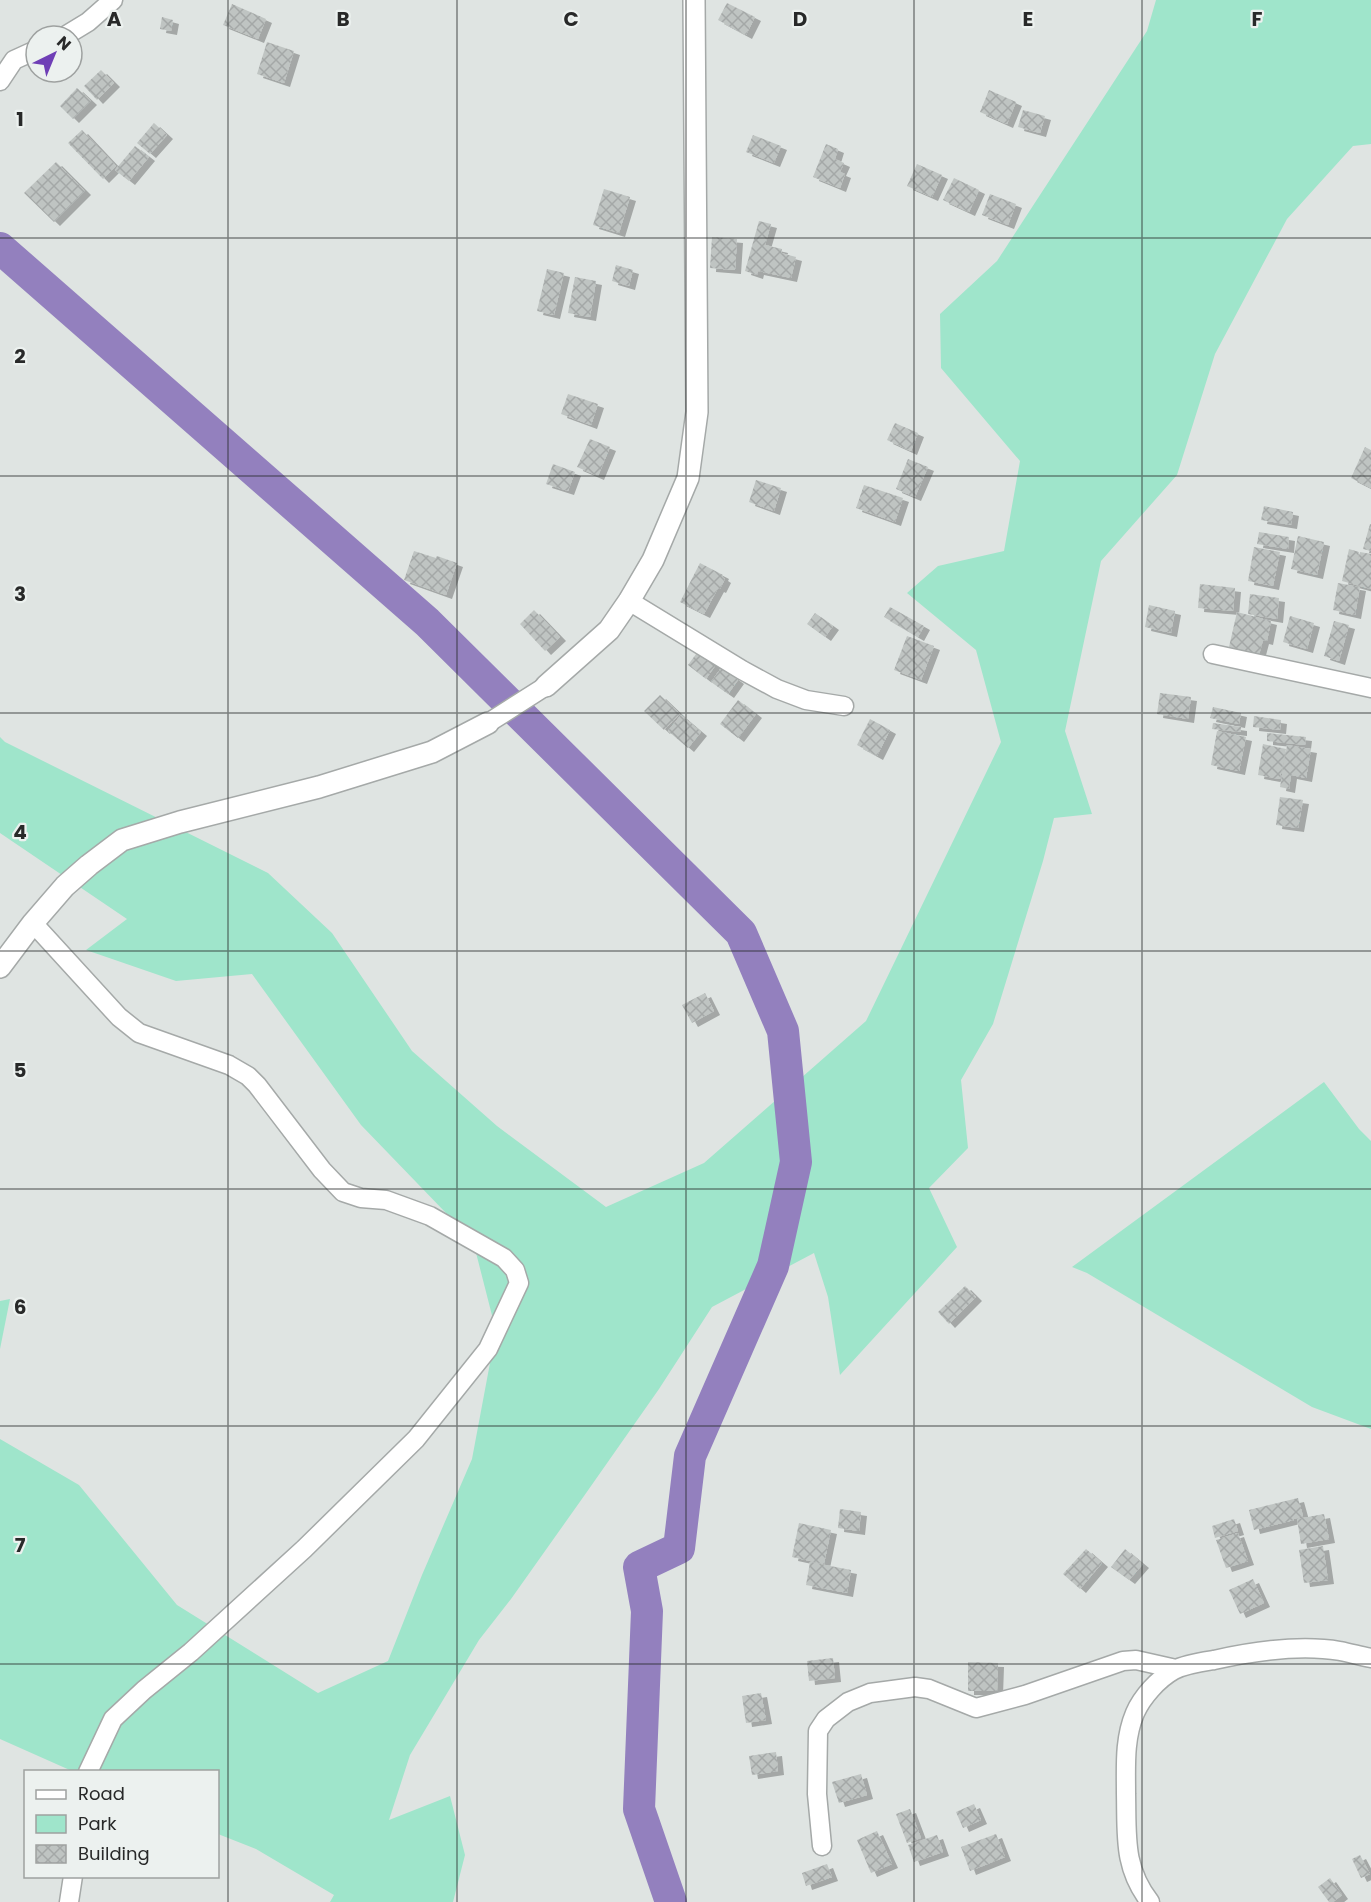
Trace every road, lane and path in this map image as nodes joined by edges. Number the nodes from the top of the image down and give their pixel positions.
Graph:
1 (113, 0) edge
2 (693, 0) edge
3 (84, 24) edge
4 (24, 55) edge
5 (0, 81) edge
6 (629, 601) junction
7 (1213, 654) dead end
8 (1370, 683) edge
9 (546, 686) joint
10 (844, 706) dead end
11 (488, 723) joint
12 (33, 923) junction
13 (0, 966) edge
14 (1371, 1658) edge
15 (1176, 1669) junction
16 (89, 1770) edge
17 (822, 1846) dead end
18 (73, 1878) edge
19 (69, 1902) edge
20 (1149, 1902) edge

1 - 3 street
2 - 6 street
4 - 5 street
6 - 9 street
6 - 10 street
7 - 8 street
9 - 11 street
11 - 12 street
12 - 13 street
12 - 16 street
14 - 15 street
15 - 17 street
15 - 20 street
18 - 19 street

